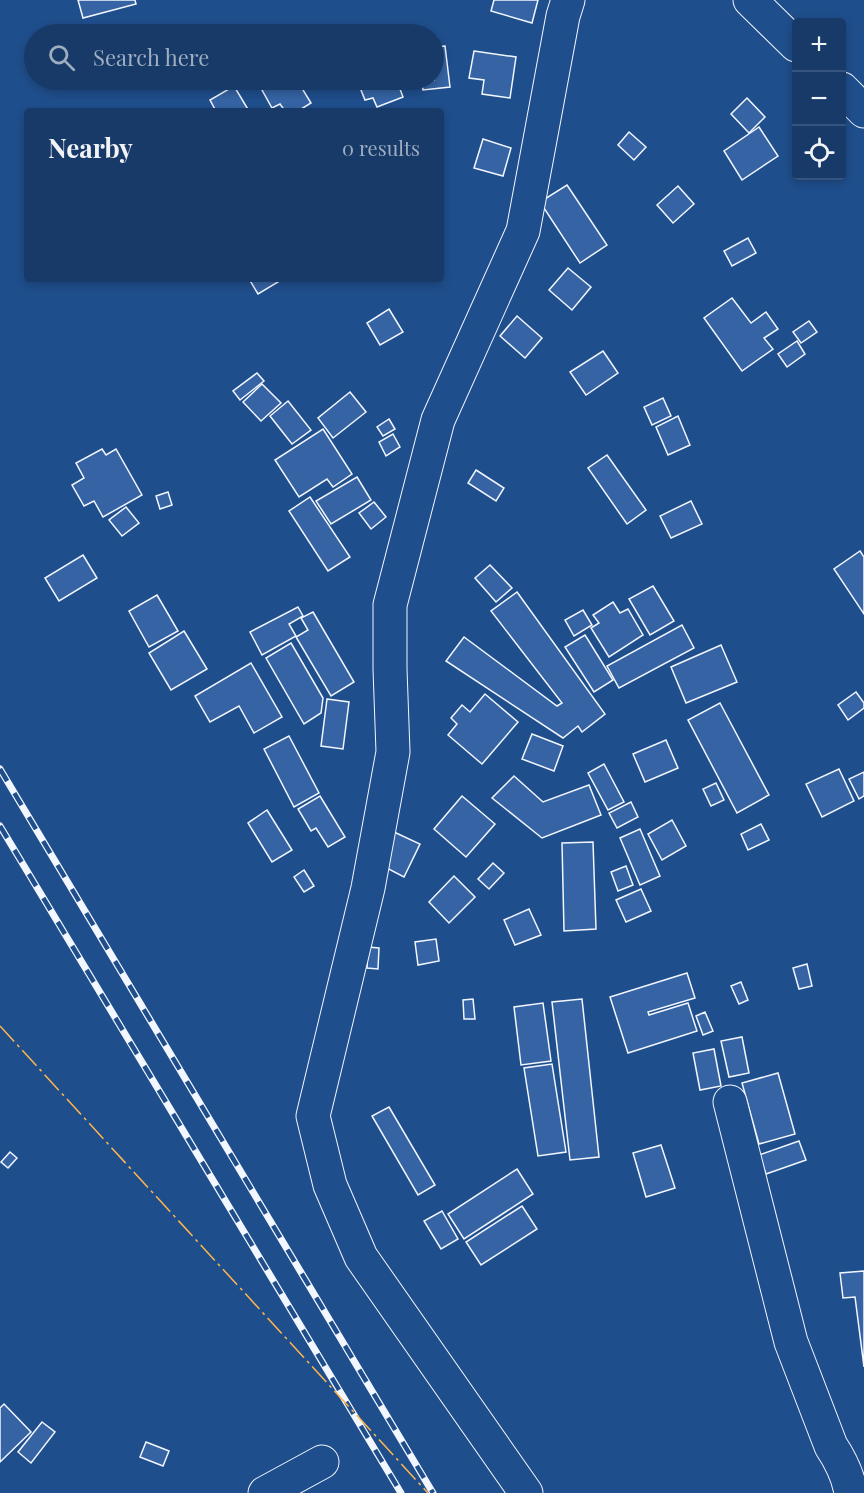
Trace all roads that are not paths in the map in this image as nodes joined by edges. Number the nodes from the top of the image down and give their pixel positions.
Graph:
1 (568, 0) edge
2 (750, 0) edge
3 (792, 41) edge
4 (846, 92) edge
5 (864, 111) edge
6 (730, 1102) dead end
7 (322, 1462) dead end
8 (855, 1480) edge
9 (265, 1493) edge
10 (526, 1493) edge

1 - 10 street
2 - 3 street
4 - 5 street
6 - 8 street
7 - 9 street

